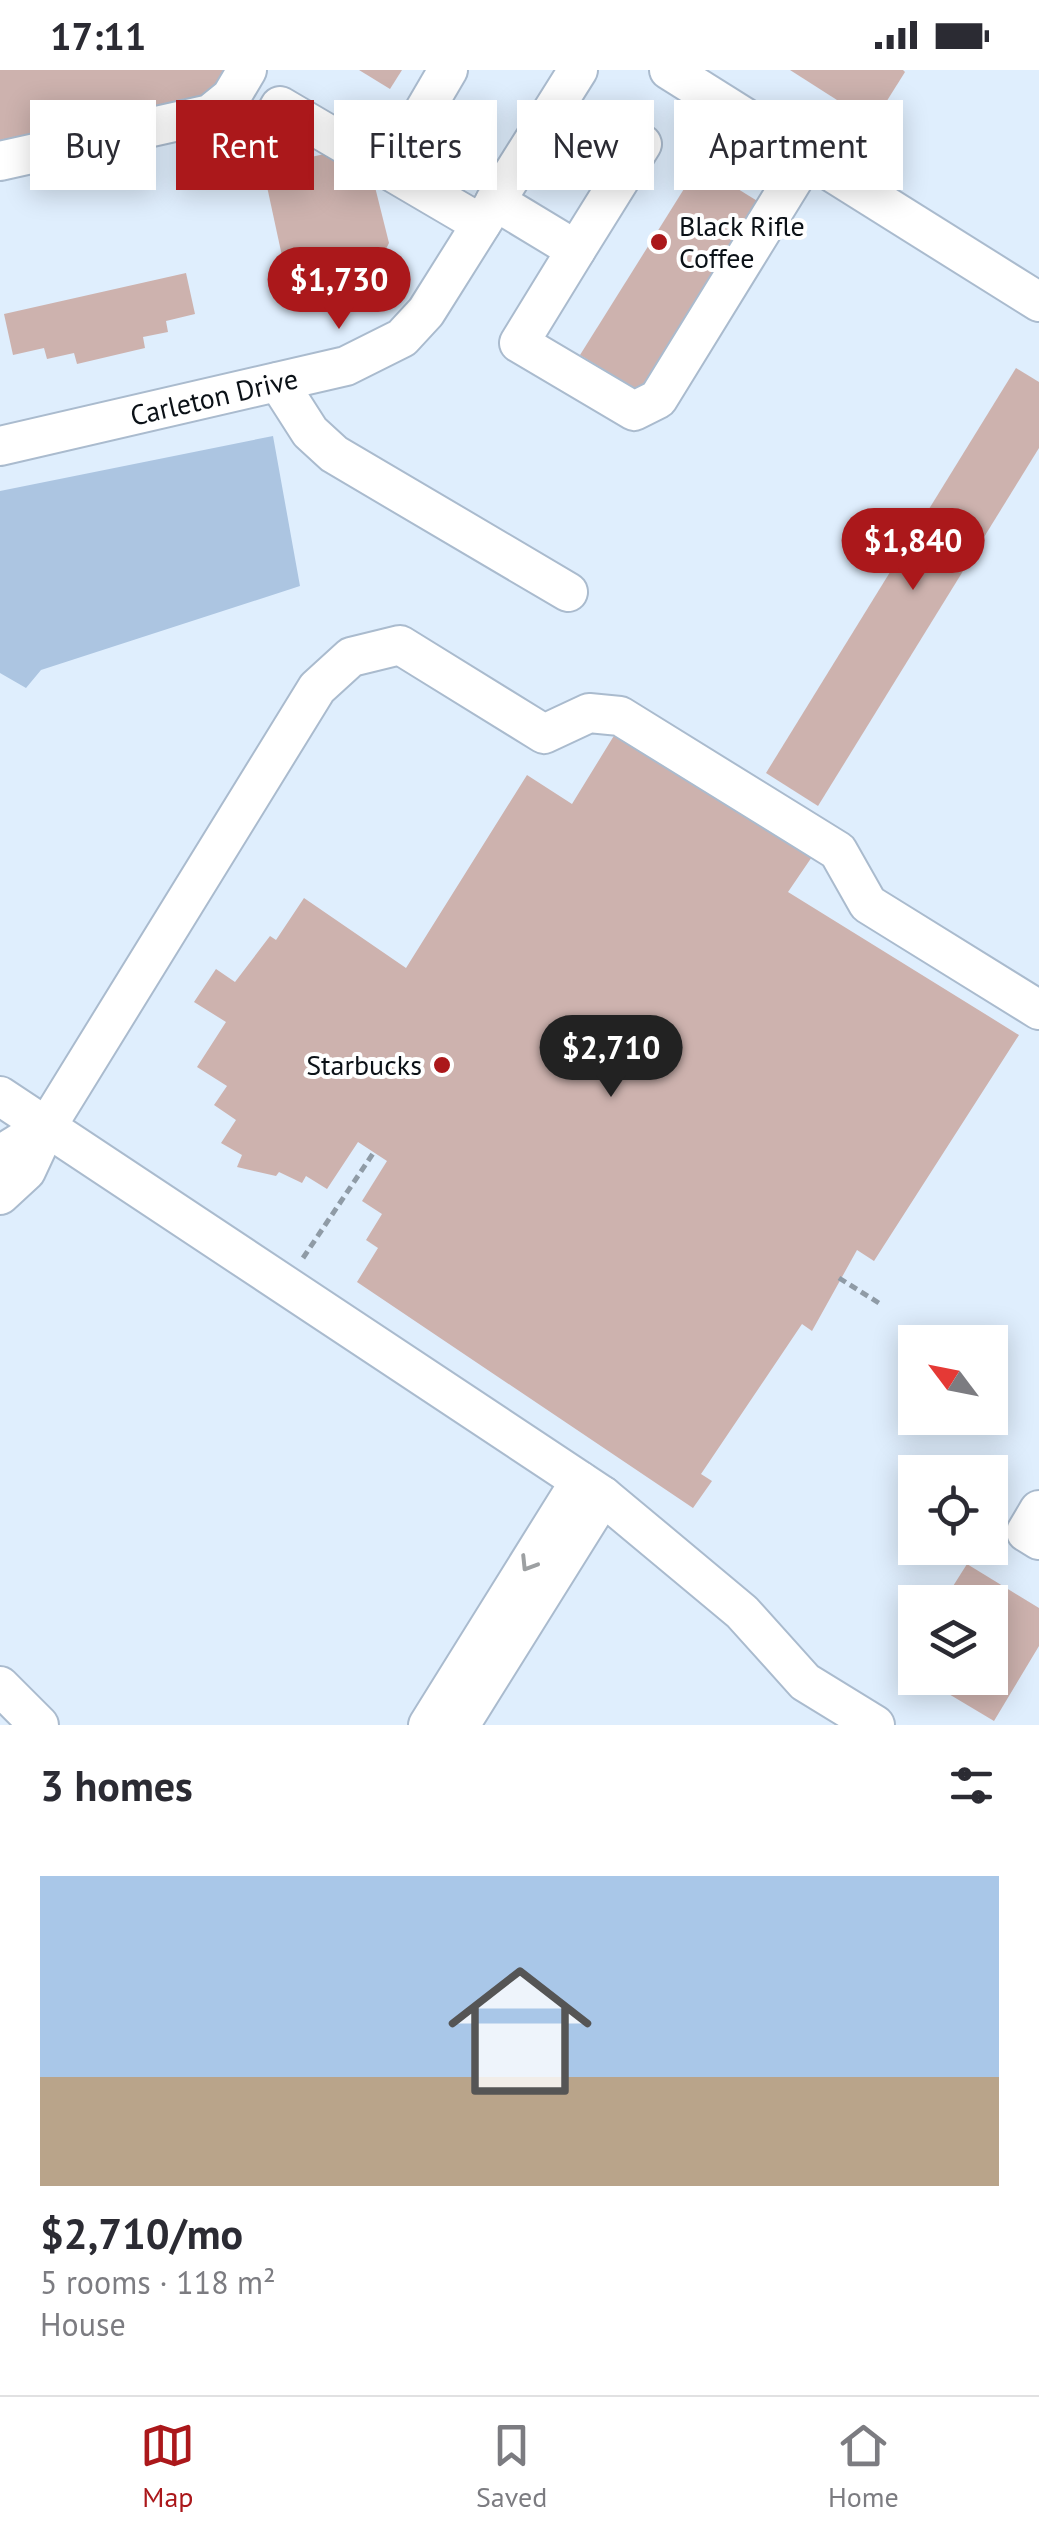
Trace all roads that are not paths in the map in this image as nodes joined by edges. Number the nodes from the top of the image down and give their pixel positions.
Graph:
1 (247, 70) edge
2 (448, 70) edge
3 (578, 70) edge
4 (668, 70) edge
5 (430, 100) edge
6 (716, 100) edge
7 (314, 123) edge
8 (0, 161) edge
9 (613, 190) edge
10 (787, 190) edge
11 (860, 190) edge
12 (488, 213) junction
13 (576, 250) junction
14 (1039, 302) edge
15 (278, 382) junction
16 (0, 446) edge
17 (568, 592) dead end
18 (1039, 1010) edge
19 (0, 1096) edge
20 (46, 1126) junction
21 (0, 1155) edge
22 (0, 1195) edge
23 (591, 1489) junction
24 (1039, 1510) edge
25 (1039, 1540) edge
26 (0, 1686) edge
27 (39, 1725) edge
28 (428, 1725) edge
29 (460, 1725) edge
30 (875, 1725) edge

1 - 8 street
2 - 5 street
3 - 12 street, Carleton Drive
4 - 6 street
7 - 12 street
9 - 13 street
10 - 13 street
11 - 14 street
12 - 13 street
12 - 15 street, Carleton Drive
15 - 16 street, Carleton Drive
15 - 17 street
18 - 20 street
19 - 20 street
20 - 21 street
20 - 22 street
20 - 23 street
23 -> 28 street
23 - 29 street
23 - 30 street
24 - 25 street
26 - 27 street

